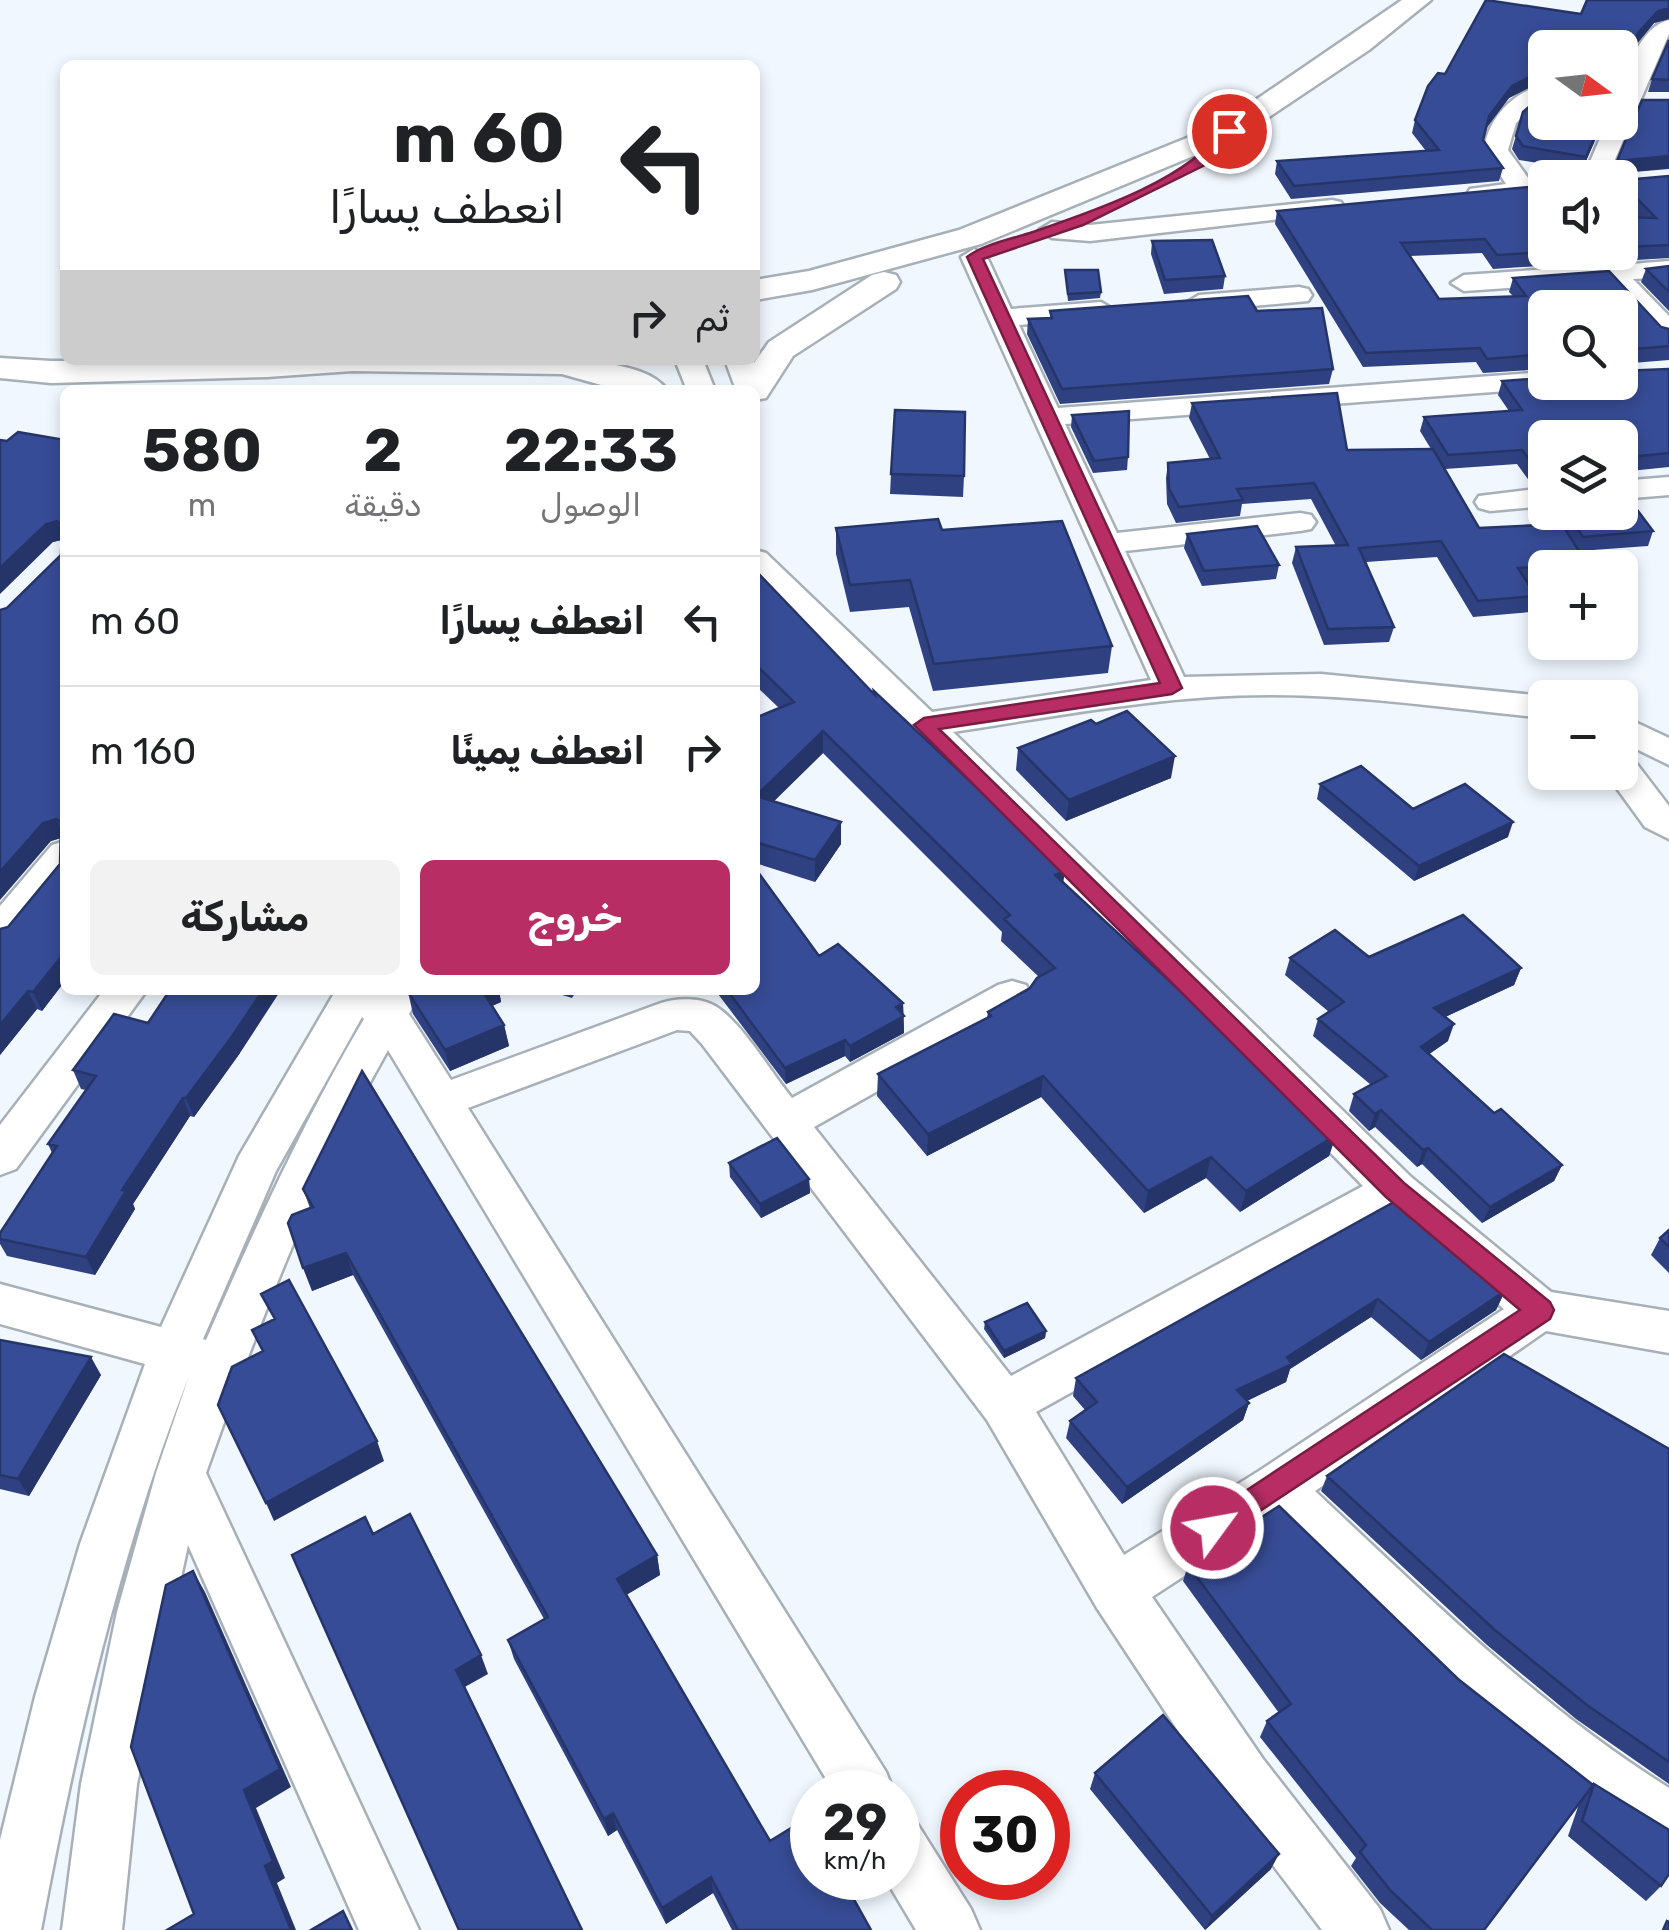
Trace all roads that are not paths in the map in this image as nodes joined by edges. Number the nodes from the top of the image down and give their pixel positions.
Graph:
1 (1418, 0) edge
2 (1669, 26) edge
3 (1638, 77) edge
4 (1528, 95) edge
5 (1655, 102) edge
6 (1638, 108) edge
7 (1229, 131) junction
8 (1528, 183) edge
9 (1528, 190) edge
10 (1446, 197) edge
11 (1348, 205) edge
12 (1052, 230) junction
13 (974, 257) junction
14 (1638, 266) edge
15 (1669, 268) edge
16 (1554, 270) edge
17 (1609, 270) edge
18 (884, 282) junction
19 (1464, 283) dead end
20 (760, 289) edge
21 (1299, 295) dead end
22 (1180, 304) edge
23 (1121, 308) edge
24 (760, 309) edge
25 (1002, 318) junction
26 (1669, 332) edge
27 (60, 361) edge
28 (243, 365) edge
29 (566, 365) edge
30 (1528, 381) edge
31 (637, 385) edge
32 (756, 385) edge
33 (1047, 417) junction
34 (1669, 486) edge
35 (1638, 489) edge
36 (1528, 499) edge
37 (1490, 502) dead end
38 (1300, 522) dead end
39 (1106, 544) junction
40 (760, 565) edge
41 (1172, 688) junction
42 (1528, 704) edge
43 (924, 725) junction
44 (1638, 736) edge
45 (1669, 753) edge
46 (1637, 790) edge
47 (1669, 826) edge
48 (60, 860) edge
49 (0, 933) edge
50 (122, 995) edge
51 (1012, 996) edge
52 (376, 997) edge
53 (441, 1101) junction
54 (784, 1123) junction
55 (0, 1158) edge
56 (1395, 1190) junction
57 (0, 1304) edge
58 (1540, 1310) junction
59 (1669, 1332) edge
60 (197, 1357) junction
61 (1004, 1405) junction
62 (181, 1473) junction
63 (1278, 1488) junction
64 (1116, 1590) junction
65 (852, 1770) edge
66 (1669, 1821) edge
67 (920, 1880) edge
68 (11, 1930) edge
69 (92, 1930) edge
70 (389, 1930) edge
71 (950, 1930) edge
72 (1360, 1930) edge

1 - 7 main road
2 - 3 street
4 - 8 street
5 - 6 street
7 - 12 main road
7 - 20 main road
9 - 10 street
11 - 12 street
12 - 13 main road
13 - 18 main road
13 - 25 street
14 - 15 street
16 - 19 street
17 - 26 street
18 - 24 main road
18 - 32 main road
21 - 22 street
23 - 25 street
25 - 33 street
27 - 28 main road
29 - 31 main road
30 - 33 street
33 - 39 street
34 - 35 street
36 - 37 street
38 - 39 street
39 - 41 street
40 - 43 street
41 - 42 street
41 - 43 street
43 - 56 street
44 - 45 street
46 - 47 street
48 - 49 street
50 - 55 street
51 - 54 street
52 - 53 street
52 - 60 street
53 - 54 street
53 - 65 street
54 - 61 street
56 - 58 street
56 - 61 street
57 - 60 street
58 - 59 street
58 - 63 street
60 - 62 street
60 - 68 street
61 - 64 street
62 - 69 street
62 - 70 street
63 - 64 street
63 - 66 street
64 - 72 street
67 - 71 street

